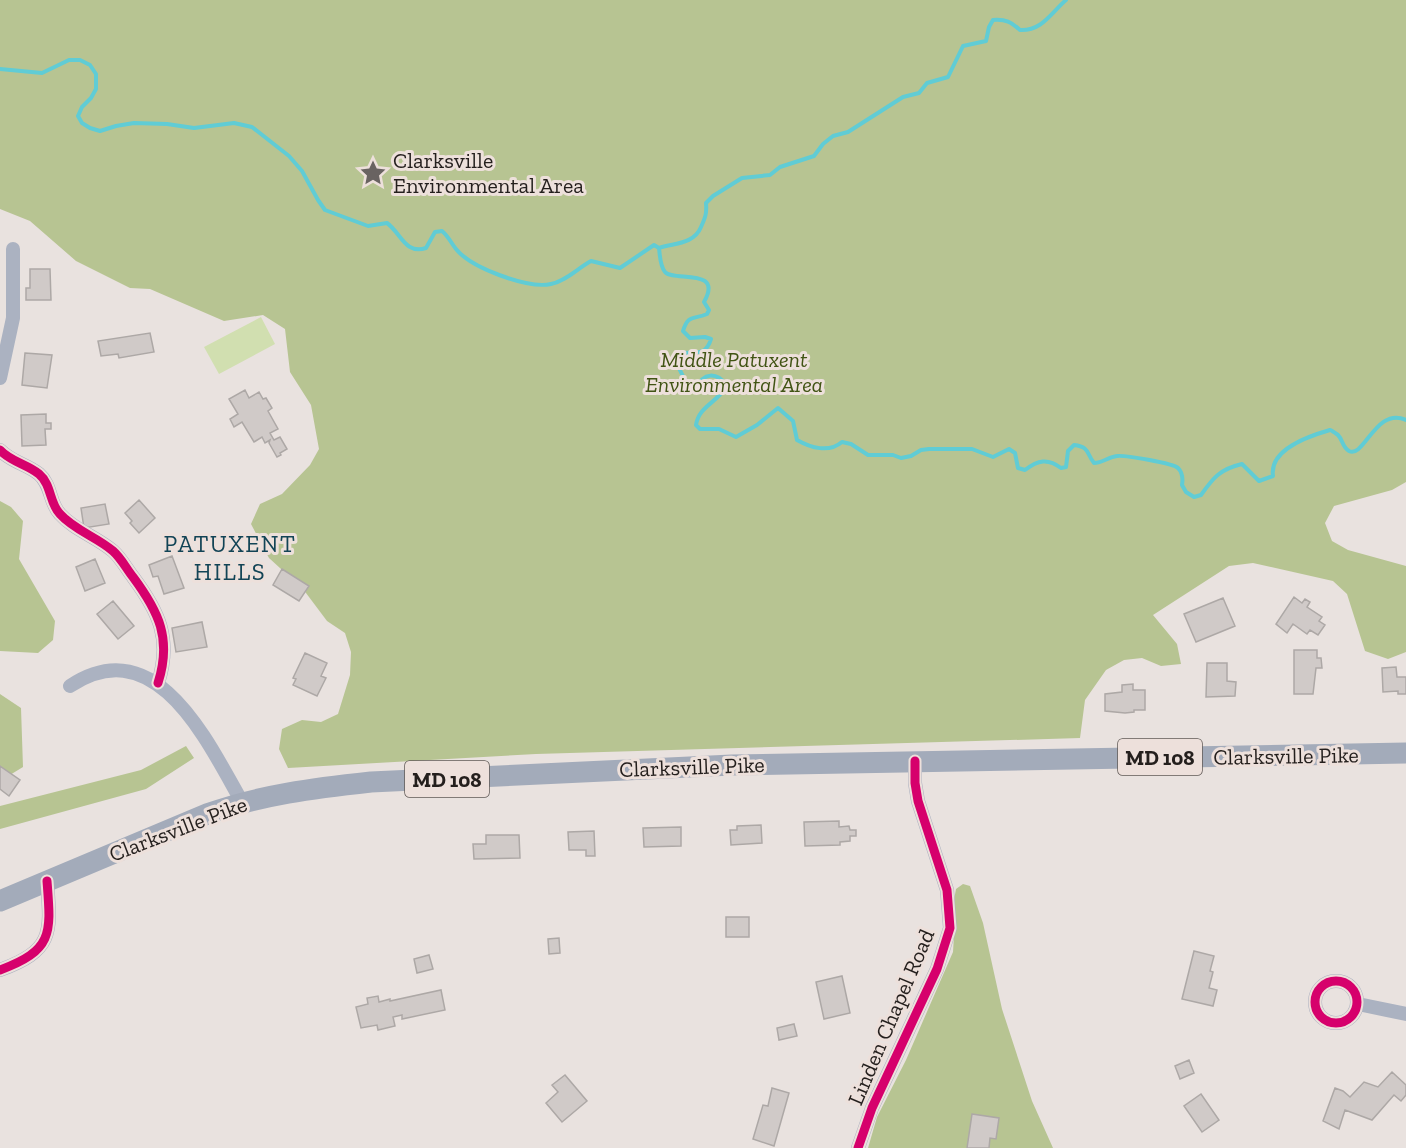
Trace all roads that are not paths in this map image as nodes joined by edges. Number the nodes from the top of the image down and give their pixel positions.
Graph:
1 (13, 249) dead end
2 (0, 378) edge
3 (0, 450) edge
4 (158, 683) junction
5 (70, 686) dead end
6 (1406, 753) edge
7 (915, 761) junction
8 (242, 802) junction
9 (47, 881) junction
10 (0, 901) edge
11 (0, 970) edge
12 (1358, 1004) dead end
13 (1406, 1014) edge
14 (858, 1148) edge

1 - 2 street
3 - 4 street
4 - 5 street
4 - 8 street
6 - 7 main road, Clarksville Pike / MD 108
7 - 8 main road, Clarksville Pike / MD 108
7 - 14 street, Linden Chapel Road
8 - 9 main road, Clarksville Pike / MD 108
9 - 10 main road, Clarksville Pike / MD 108
9 - 11 street
12 - 13 street

